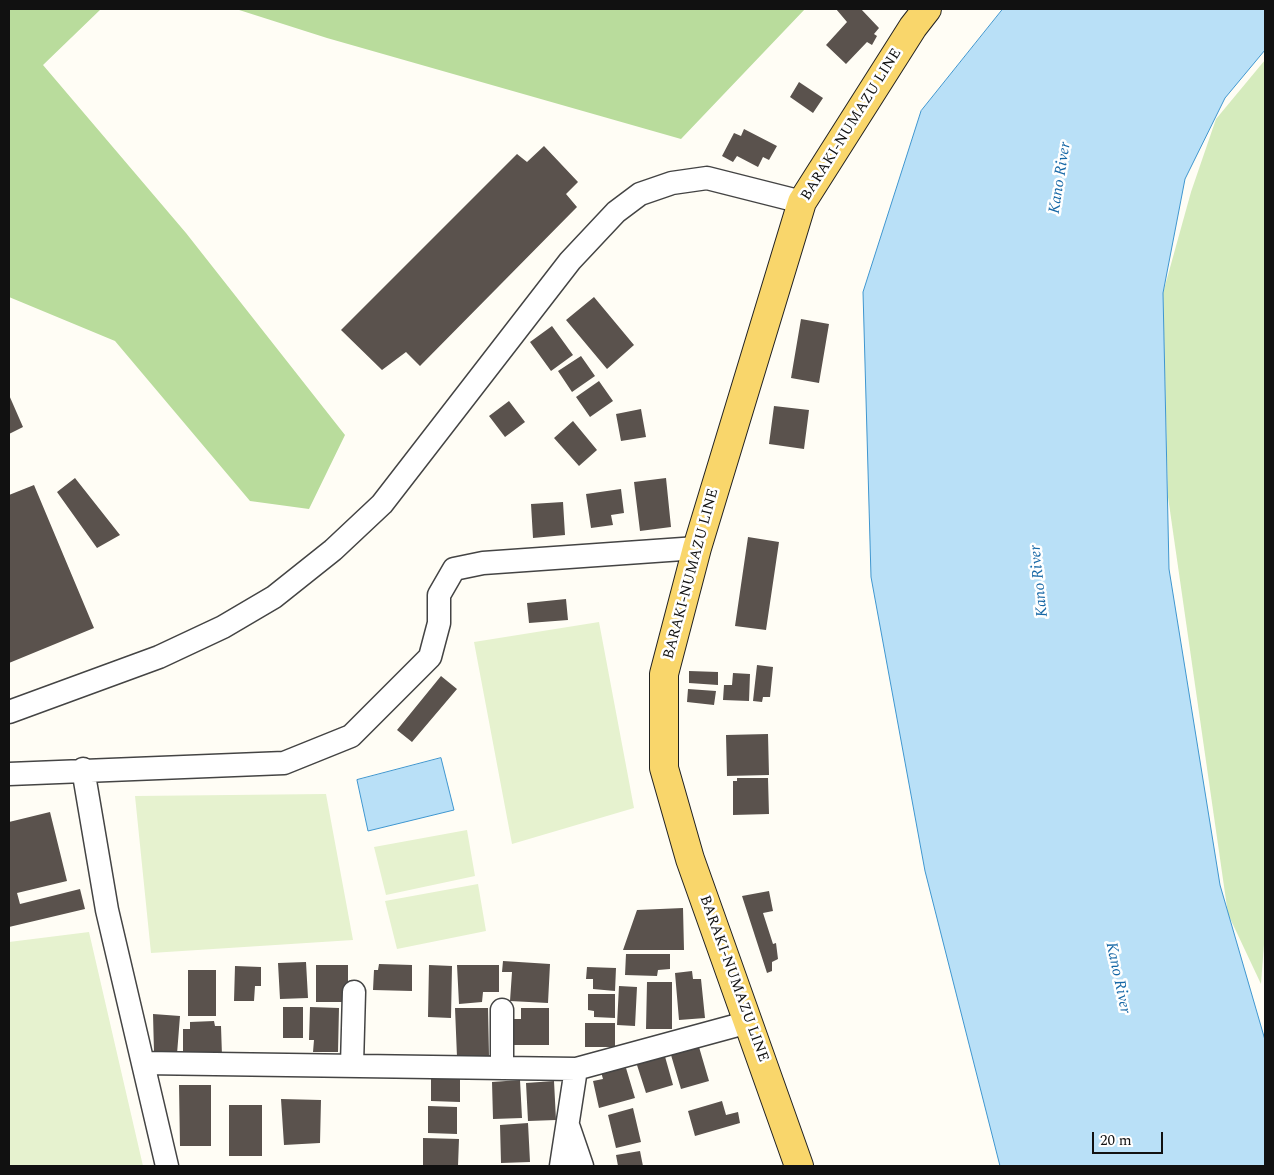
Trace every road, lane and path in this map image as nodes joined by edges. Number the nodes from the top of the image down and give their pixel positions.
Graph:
1 (927, 9) edge
2 (802, 202) junction
3 (697, 548) junction
4 (9, 712) edge
5 (83, 769) junction
6 (9, 774) edge
7 (354, 992) dead end
8 (502, 1010) dead end
9 (749, 1022) junction
10 (143, 1063) junction
11 (352, 1065) junction
12 (502, 1068) junction
13 (576, 1069) junction
14 (567, 1120) junction
15 (167, 1166) edge
16 (561, 1166) edge
17 (582, 1166) edge
18 (799, 1166) edge

1 - 2 main road, BARAKI-NUMAZU LINE
2 - 3 main road, BARAKI-NUMAZU LINE
2 - 4 street
3 - 5 street
3 - 9 main road, BARAKI-NUMAZU LINE
5 - 6 street
5 - 10 street
7 - 11 street
8 - 12 street
9 - 13 street
9 - 18 main road, BARAKI-NUMAZU LINE
10 - 11 street
10 - 15 street
11 - 12 street
12 - 13 street
13 - 14 street
14 - 16 street
14 - 17 street

